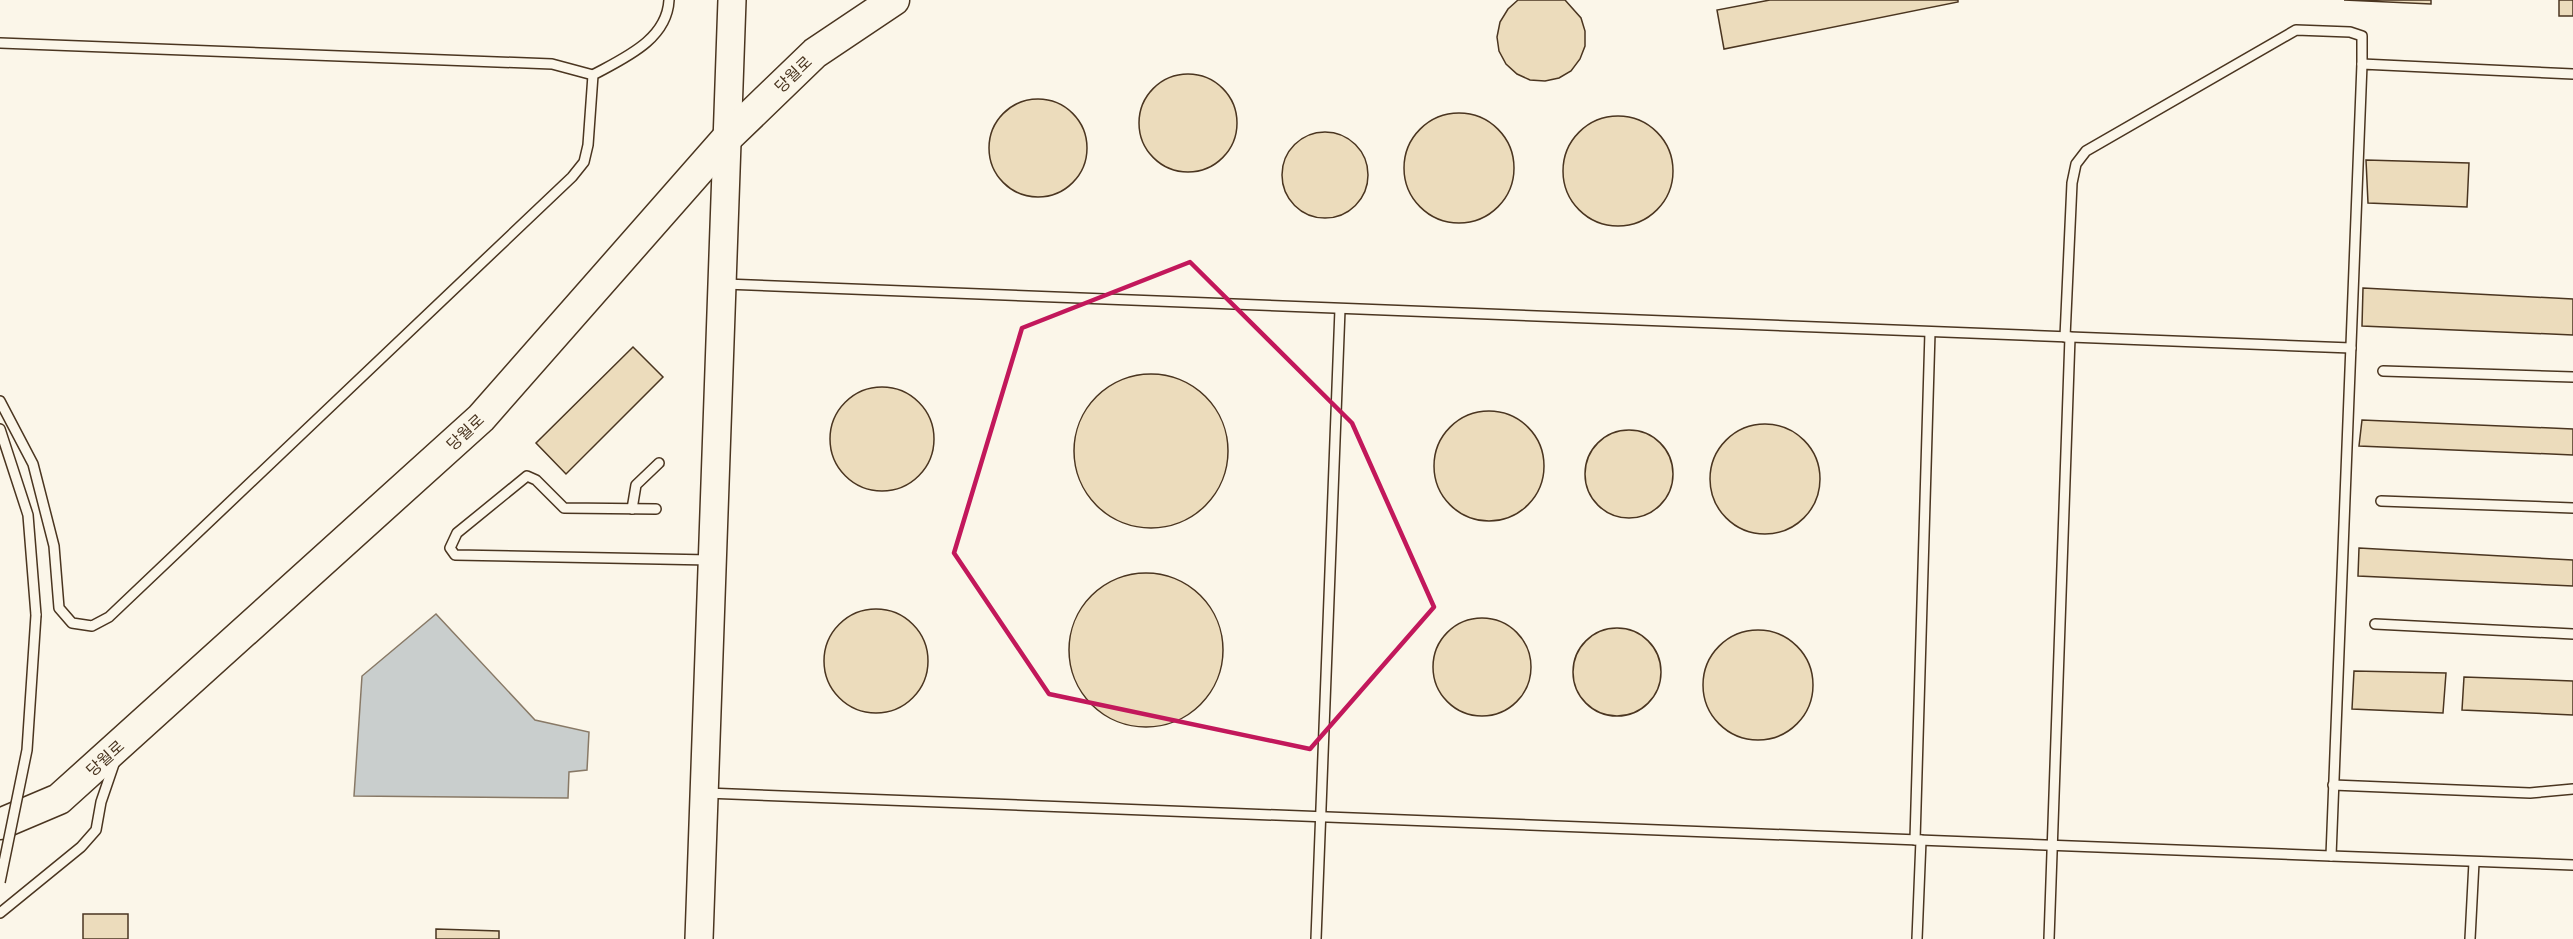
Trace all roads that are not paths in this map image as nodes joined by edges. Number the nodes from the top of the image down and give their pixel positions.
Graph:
1 (669, 0) edge
2 (732, 0) edge
3 (894, 0) edge
4 (0, 43) edge
5 (2362, 64) junction
6 (2573, 74) edge
7 (593, 75) junction
8 (729, 136) junction
9 (721, 284) junction
10 (1340, 309) junction
11 (1930, 332) junction
12 (2068, 337) junction
13 (2351, 348) junction
14 (2383, 371) dead end
15 (2573, 377) edge
16 (0, 401) edge
17 (0, 429) edge
18 (659, 463) dead end
19 (2381, 501) dead end
20 (2573, 508) edge
21 (632, 509) junction
22 (656, 509) dead end
23 (712, 560) junction
24 (2375, 624) dead end
25 (2573, 634) edge
26 (121, 743) junction
27 (2333, 785) junction
28 (2573, 789) edge
29 (705, 793) junction
30 (1321, 816) junction
31 (0, 824) edge
32 (1918, 840) junction
33 (2052, 845) junction
34 (2331, 856) junction
35 (2474, 861) junction
36 (2573, 865) edge
37 (0, 882) edge
38 (0, 913) edge
39 (699, 939) edge
40 (1316, 939) edge
41 (1917, 939) edge
42 (2049, 939) edge
43 (2470, 939) edge

1 - 7 lane
2 - 8 main road
3 - 8 main road, 당월로
4 - 7 lane
5 - 6 lane
5 - 12 lane
5 - 13 lane
7 - 16 lane
8 - 9 main road
8 - 26 main road, 당월로
9 - 10 lane
9 - 23 main road
10 - 11 lane
10 - 30 lane
11 - 12 lane
11 - 32 lane
12 - 13 lane
12 - 33 lane
13 - 27 lane
14 - 15 lane
17 - 37 lane, bridge
18 - 21 lane
19 - 20 lane
21 - 22 lane
21 - 23 lane
23 - 29 main road
24 - 25 lane
26 - 31 main road, 당월로
26 - 38 lane
27 - 28 lane
27 - 34 lane
29 - 30 lane
29 - 39 main road
30 - 32 lane
30 - 40 lane
32 - 33 lane
32 - 41 lane
33 - 34 lane
33 - 42 lane
34 - 35 lane
35 - 36 lane
35 - 43 lane

